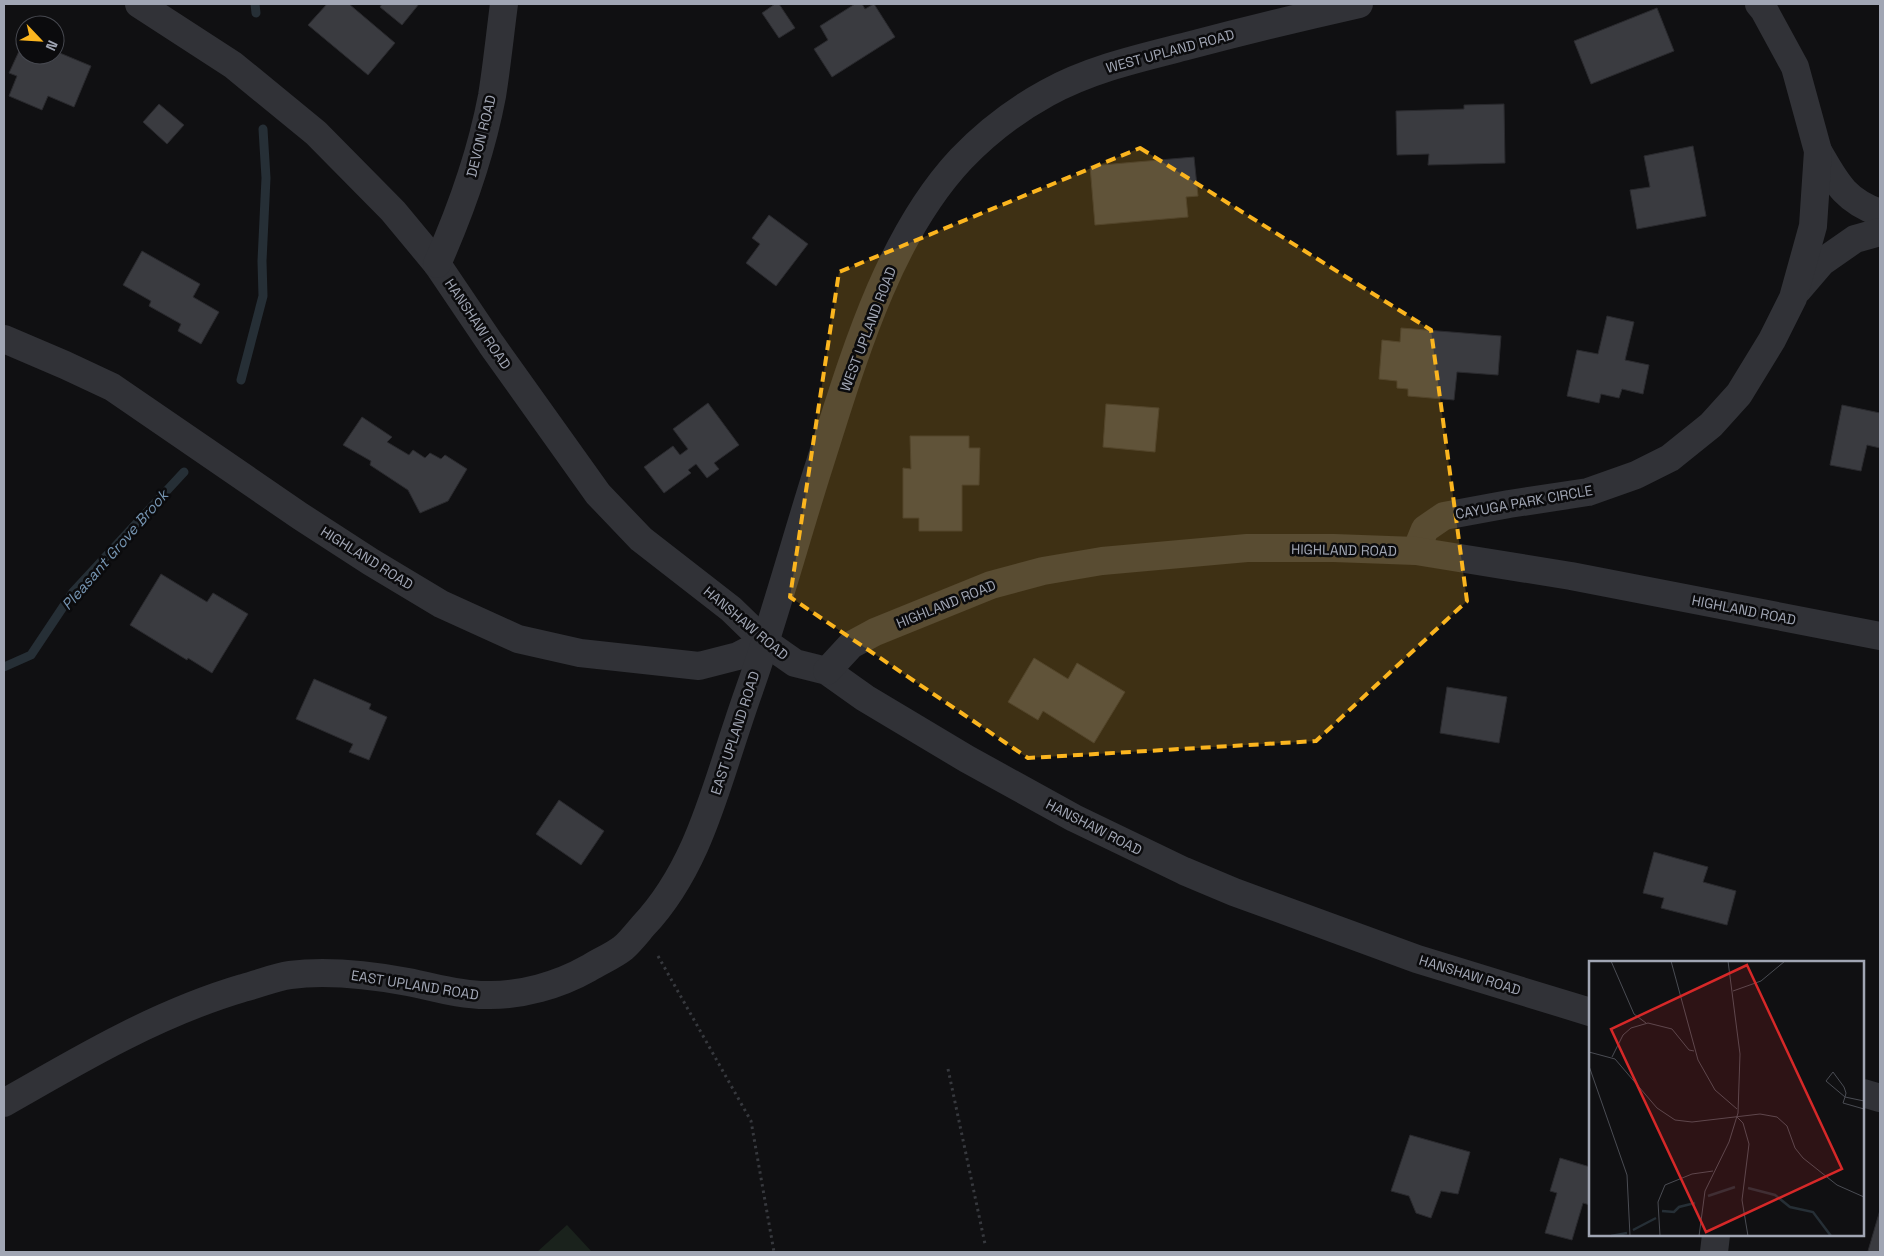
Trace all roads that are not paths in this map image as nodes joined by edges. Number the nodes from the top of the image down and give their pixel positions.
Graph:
1 (139, 4) edge
2 (504, 4) edge
3 (1359, 4) edge
4 (1759, 4) edge
5 (1818, 151) junction
6 (1880, 213) edge
7 (1880, 232) edge
8 (437, 264) junction
9 (1794, 298) junction
10 (4, 339) edge
11 (1416, 551) junction
12 (1880, 636) edge
13 (766, 642) junction
14 (827, 670) junction
15 (1589, 1012) edge
16 (1864, 1093) edge
17 (1880, 1098) edge
18 (4, 1103) edge
19 (1716, 1236) edge
20 (1714, 1252) edge

1 - 8 street, HANSHAW ROAD
2 - 8 street, DEVON ROAD
3 - 13 street, WEST UPLAND ROAD
4 - 5 street, CAYUGA PARK CIRCLE
5 - 6 street
5 - 9 street, CAYUGA PARK CIRCLE
7 - 9 street
8 - 13 street, HANSHAW ROAD
9 - 11 street, CAYUGA PARK CIRCLE
10 - 13 street, HIGHLAND ROAD
11 - 12 street, HIGHLAND ROAD
11 - 14 street, HIGHLAND ROAD
13 - 14 street, HANSHAW ROAD
13 - 18 street, EAST UPLAND ROAD
14 - 15 street, HANSHAW ROAD
16 - 17 street
19 - 20 street

